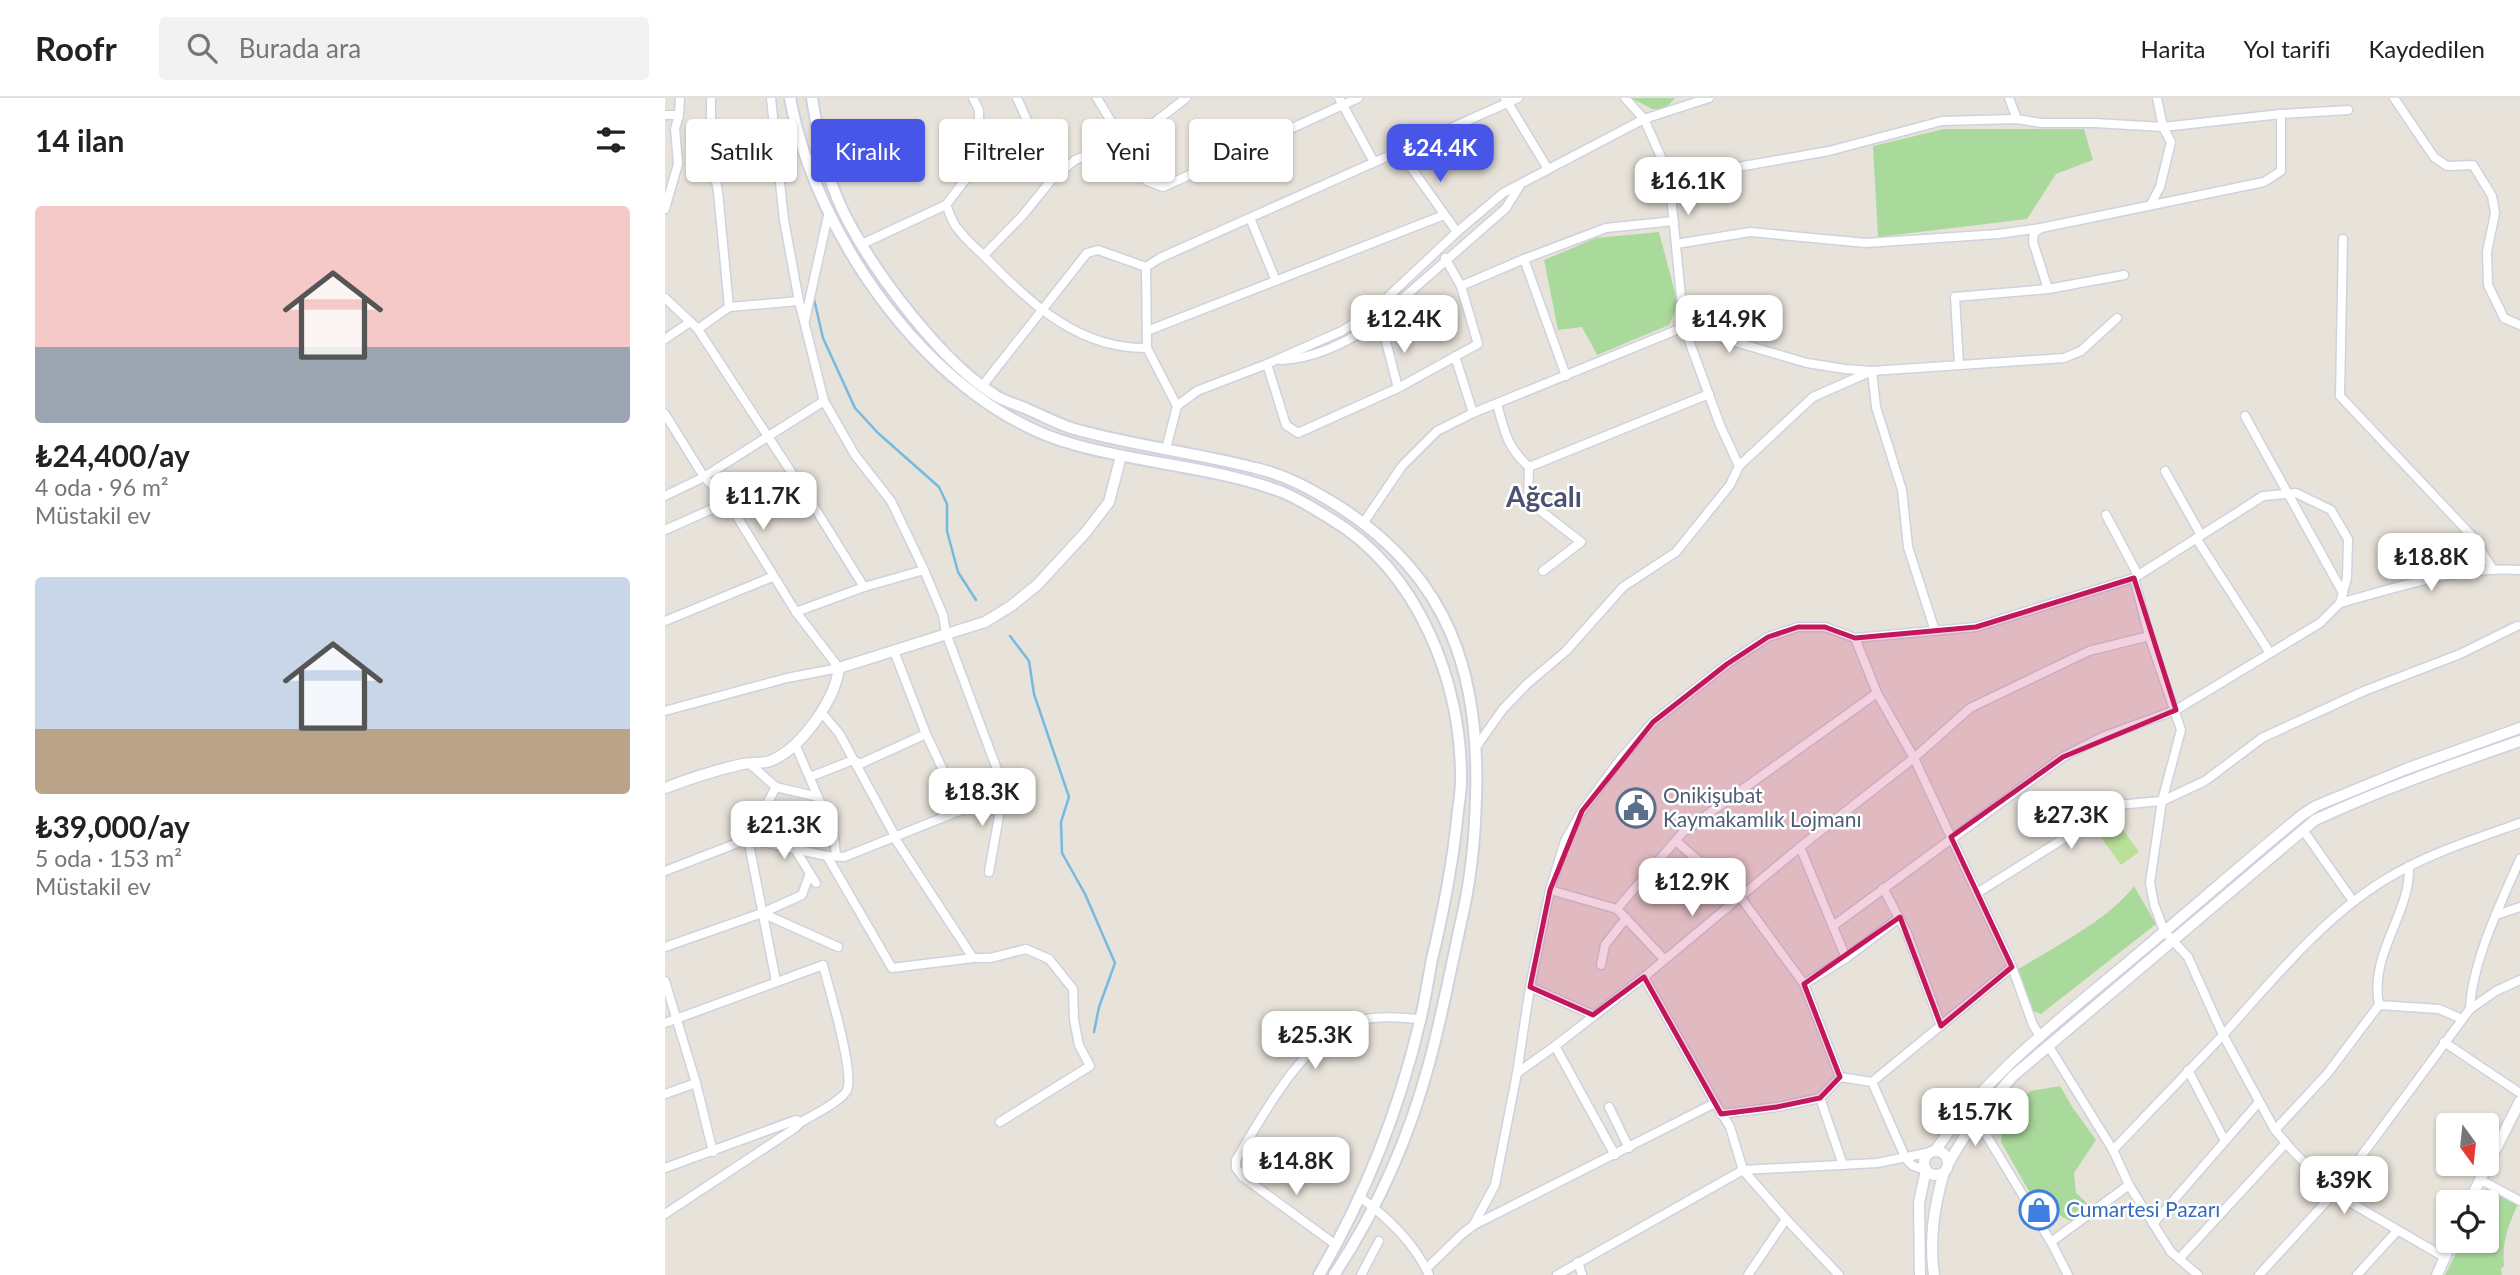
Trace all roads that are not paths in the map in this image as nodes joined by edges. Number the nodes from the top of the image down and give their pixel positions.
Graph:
1 (680, 98) edge
2 (711, 98) edge
3 (771, 98) edge
4 (790, 98) edge
5 (812, 98) edge
6 (973, 98) edge
7 (1017, 98) edge
8 (1097, 98) edge
9 (1186, 98) edge
10 (1358, 98) edge
11 (1518, 98) edge
12 (1625, 98) edge
13 (1680, 98) edge
14 (1709, 98) edge
15 (2009, 98) edge
16 (2157, 98) edge
17 (2394, 98) edge
18 (1506, 100) edge
19 (1341, 102) edge
20 (1686, 106) junction
21 (2348, 110) dead end
22 (2281, 114) junction
23 (665, 115) edge
24 (679, 115) junction
25 (1026, 119) edge
26 (1109, 119) edge
27 (1159, 119) edge
28 (1644, 119) junction
29 (2017, 119) junction
30 (2163, 127) junction
31 (665, 147) edge
32 (675, 147) junction
33 (1400, 152) junction
34 (1374, 162) junction
35 (1548, 169) junction
36 (665, 176) edge
37 (1670, 179) junction
38 (674, 180) junction
39 (1175, 181) edge
40 (1050, 182) edge
41 (1150, 182) edge
42 (1173, 182) edge
43 (1520, 186) junction
44 (2151, 204) junction
45 (946, 205) junction
46 (665, 209) edge
47 (829, 212) junction
48 (1444, 215) junction
49 (1250, 218) junction
50 (1674, 221) junction
51 (2041, 228) junction
52 (1457, 232) junction
53 (2343, 239) dead end
54 (862, 244) junction
55 (1676, 244) junction
56 (984, 256) junction
57 (1445, 258) junction
58 (1524, 259) junction
59 (1146, 267) junction
60 (2124, 275) dead end
61 (1276, 281) junction
62 (1461, 286) junction
63 (2048, 289) junction
64 (665, 298) edge
65 (799, 301) junction
66 (729, 307) junction
67 (1041, 310) junction
68 (2117, 318) dead end
69 (690, 322) junction
70 (804, 323) junction
71 (2520, 325) edge
72 (1685, 327) junction
73 (698, 329) junction
74 (1383, 330) dead end
75 (1147, 331) junction
76 (665, 338) edge
77 (1147, 348) junction
78 (1455, 356) junction
79 (1278, 360) junction
80 (1267, 364) junction
81 (1959, 364) junction
82 (1872, 371) junction
83 (1566, 376) junction
84 (983, 385) junction
85 (1398, 388) junction
86 (1709, 394) junction
87 (824, 401) junction
88 (1497, 404) junction
89 (1177, 406) junction
90 (1473, 413) junction
91 (2245, 416) dead end
92 (666, 417) edge
93 (768, 438) junction
94 (1166, 449) junction
95 (1121, 456) junction
96 (1739, 466) junction
97 (1529, 467) junction
98 (2165, 471) dead end
99 (704, 477) junction
100 (2286, 492) junction
101 (665, 496) edge
102 (728, 502) junction
103 (2106, 515) dead end
104 (1364, 522) junction
105 (665, 530) edge
106 (2199, 537) junction
107 (2493, 568) junction
108 (924, 569) junction
109 (2520, 569) edge
110 (1543, 571) dead end
111 (772, 577) junction
112 (2136, 577) junction
113 (863, 587) junction
114 (2343, 593) junction
115 (2340, 603) junction
116 (796, 612) junction
117 (665, 621) edge
118 (2517, 626) dead end
119 (1935, 631) junction
120 (946, 633) junction
121 (2149, 636) junction
122 (1855, 638) junction
123 (894, 651) junction
124 (2270, 653) junction
125 (839, 668) junction
126 (1877, 693) junction
127 (2176, 710) junction
128 (665, 711) edge
129 (821, 712) junction
130 (2520, 728) edge
131 (926, 734) junction
132 (2520, 741) edge
133 (795, 744) junction
134 (1476, 747) junction
135 (1914, 758) junction
136 (853, 760) junction
137 (749, 763) junction
138 (810, 777) junction
139 (776, 787) junction
140 (665, 788) edge
141 (1004, 788) junction
142 (818, 797) junction
143 (2162, 801) junction
144 (962, 810) junction
145 (2520, 823) edge
146 (2303, 830) junction
147 (895, 836) junction
148 (1951, 837) junction
149 (748, 839) junction
150 (1676, 841) junction
151 (1800, 847) junction
152 (795, 849) junction
153 (831, 856) junction
154 (2520, 859) edge
155 (2409, 866) junction
156 (665, 871) edge
157 (989, 872) dead end
158 (810, 873) junction
159 (816, 883) dead end
160 (1883, 888) junction
161 (1550, 890) junction
162 (1977, 893) junction
163 (1741, 898) junction
164 (2353, 901) junction
165 (2520, 907) edge
166 (1618, 909) junction
167 (762, 913) junction
168 (2496, 915) junction
169 (1626, 918) junction
170 (1899, 918) junction
171 (1833, 926) junction
172 (2164, 932) junction
173 (2171, 942) junction
174 (665, 947) edge
175 (838, 947) dead end
176 (973, 958) junction
177 (1846, 958) junction
178 (1664, 959) junction
179 (1601, 965) dead end
180 (2012, 967) junction
181 (1644, 977) junction
182 (2520, 980) edge
183 (665, 981) edge
184 (776, 981) junction
185 (1804, 984) junction
186 (1529, 986) junction
187 (2379, 1006) junction
188 (2470, 1009) junction
189 (1593, 1015) junction
190 (676, 1019) junction
191 (1421, 1019) junction
192 (2462, 1019) junction
193 (665, 1023) edge
194 (1941, 1026) junction
195 (2223, 1035) junction
196 (2040, 1036) junction
197 (2444, 1042) junction
198 (2048, 1045) junction
199 (1555, 1046) junction
200 (2188, 1070) junction
201 (1517, 1073) junction
202 (1840, 1077) junction
203 (1872, 1082) junction
204 (697, 1083) junction
205 (2520, 1093) edge
206 (665, 1094) edge
207 (1820, 1098) junction
208 (2520, 1101) edge
209 (2259, 1102) junction
210 (1715, 1103) junction
211 (1609, 1107) dead end
212 (1721, 1114) junction
213 (1976, 1118) junction
214 (801, 1122) junction
215 (1000, 1122) dead end
216 (2275, 1130) junction
217 (2225, 1141) junction
218 (2285, 1143) junction
219 (1629, 1148) junction
220 (2113, 1150) junction
221 (713, 1152) junction
222 (1933, 1152) junction
223 (1615, 1155) junction
224 (1906, 1158) junction
225 (1948, 1162) junction
226 (1843, 1165) junction
227 (665, 1168) edge
228 (1744, 1170) junction
229 (1926, 1170) junction
230 (1944, 1172) junction
231 (2479, 1179) junction
232 (2129, 1185) junction
233 (2474, 1190) edge
234 (2334, 1193) junction
235 (1360, 1197) junction
236 (2520, 1200) edge
237 (1374, 1208) junction
238 (665, 1214) edge
239 (1786, 1219) junction
240 (2153, 1224) junction
241 (1474, 1225) junction
242 (2397, 1231) junction
243 (1380, 1241) dead end
244 (2051, 1242) junction
245 (1336, 1245) junction
246 (2446, 1253) edge
247 (2444, 1257) junction
248 (2179, 1259) junction
249 (1579, 1262) junction
250 (1427, 1272) edge
251 (1318, 1275) edge
252 (1334, 1275) edge
253 (1361, 1275) edge
254 (1557, 1275) edge
255 (1582, 1275) edge
256 (1748, 1275) edge
257 (1839, 1275) edge
258 (1920, 1275) edge
259 (1934, 1275) edge
260 (2068, 1275) edge
261 (2198, 1275) edge
262 (2259, 1275) edge
263 (2357, 1275) edge
264 (2437, 1275) edge

1 - 24 street
2 - 66 street
3 - 65 street
4 - 47 main road
5 - 54 main road
6 - 45 street
7 - 25 street
8 - 26 street
9 - 27 street
10 - 19 street
11 - 18 street
12 - 28 street
13 - 20 street
14 - 20 street
15 - 29 street
16 - 30 street
17 - 71 street
18 - 33 street
18 - 35 street
19 - 34 street
19 - 39 street
20 - 28 street
21 - 22 street
22 - 30 street
22 - 44 street
23 - 24 street
24 - 32 street
28 - 35 street
28 - 37 street
29 - 30 street
29 - 37 street
30 - 44 street
31 - 32 street
32 - 38 street
33 - 34 street
33 - 48 street
34 - 49 street
35 - 43 street
36 - 38 street
37 - 50 street
38 - 46 street
40 - 56 street
41 - 42 street
43 - 52 street
43 - 57 street
44 - 51 street
45 - 54 street
45 - 56 street
47 - 70 street
47 - 95 main road
48 - 52 street
48 - 61 street
49 - 59 street
49 - 61 street
50 - 55 street
50 - 58 street
51 - 55 street
51 - 63 street
52 - 79 street
53 - 107 street
54 - 84 main road
55 - 72 street
56 - 67 street
57 - 62 street
57 - 79 street
58 - 62 street
58 - 83 street
59 - 67 street
59 - 75 street
60 - 63 street
61 - 75 street
62 - 78 street
63 - 81 street
64 - 69 street
65 - 66 street
65 - 70 street
66 - 73 street
67 - 77 street
67 - 84 street
68 - 81 street
69 - 73 street
69 - 76 street
70 - 87 street
72 - 82 street
72 - 83 street
72 - 86 street
73 - 93 street
74 - 85 street
75 - 77 street
77 - 89 street
78 - 85 street
78 - 90 street
79 - 80 street
80 - 85 street
80 - 89 street
81 - 82 street
82 - 96 street
82 - 119 street
83 - 88 street
84 - 94 main road
86 - 96 street
86 - 97 street
87 - 93 street
87 - 108 street
88 - 90 street
88 - 97 street
89 - 94 street
90 - 104 street
91 - 100 street
92 - 99 street
93 - 99 street
93 - 113 street
94 - 104 main road
95 - 120 street
95 - 191 main road
96 - 134 street
97 - 110 street
98 - 106 street
99 - 101 street
99 - 102 street
100 - 106 street
100 - 114 street
100 - 114 street
102 - 105 street
102 - 111 street
103 - 112 street
104 - 134 main road
106 - 112 street
106 - 124 street
107 - 109 street
107 - 115 street
108 - 113 street
108 - 120 street
111 - 116 street
111 - 117 street
112 - 119 street
112 - 121 street
113 - 116 street
114 - 115 street
115 - 124 street
116 - 125 street
118 - 143 street
119 - 122 street
120 - 123 street
120 - 141 street
121 - 127 street
121 - 135 street
122 - 126 street
122 - 161 street
123 - 125 street
123 - 131 street
124 - 127 street
125 - 128 street
125 - 129 street
126 - 135 street
126 - 150 street
127 - 143 street
127 - 148 street
129 - 133 street
129 - 136 street
130 - 172 street
131 - 136 street
131 - 144 street
132 - 146 street
133 - 137 street
133 - 138 street
134 - 237 main road
135 - 148 street
135 - 151 street
136 - 138 street
136 - 147 street
137 - 139 street
137 - 140 street
138 - 142 street
139 - 142 street
139 - 149 street
141 - 144 street
141 - 157 street
142 - 153 street
143 - 162 street
143 - 172 street
144 - 147 street
145 - 155 street
146 - 164 street
146 - 173 street
147 - 153 street
147 - 176 street
148 - 160 street
148 - 162 street
149 - 152 street
149 - 156 street
149 - 167 street
150 - 163 street
150 - 166 street
151 - 163 street
151 - 171 street
152 - 153 street
152 - 158 street
153 - 176 street
154 - 168 street
155 - 164 street
155 - 187 street
158 - 159 street
158 - 167 street
160 - 170 street
160 - 171 street
161 - 166 street
161 - 186 street
162 - 180 street
163 - 178 street
163 - 185 street
164 - 195 street
165 - 168 street
166 - 169 street
167 - 174 street
167 - 175 street
167 - 184 street
168 - 188 street
169 - 178 street
169 - 179 street
170 - 177 street
170 - 194 street
171 - 177 street
172 - 173 street
172 - 196 street
173 - 195 street
173 - 198 street
176 - 215 street
177 - 185 street
178 - 181 street
180 - 194 street
180 - 196 street
181 - 189 street
181 - 210 street
182 - 188 street
183 - 190 street
184 - 190 street
184 - 214 street
185 - 202 street
186 - 189 street
186 - 201 street
187 - 192 street
187 - 216 street
188 - 192 street
189 - 199 street
190 - 193 street
190 - 204 street
191 - 235 main road
191 - 245 street
192 - 197 street
194 - 203 street
195 - 200 street
195 - 209 street
196 - 222 street
197 - 205 street
197 - 234 street
198 - 213 street
198 - 220 street
199 - 201 street
199 - 223 street
200 - 217 street
200 - 220 street
201 - 241 street
202 - 203 street
202 - 207 street
203 - 224 street
204 - 206 street
204 - 221 street
207 - 212 street
207 - 226 street
208 - 231 street
209 - 216 street
209 - 217 street
210 - 212 street
210 - 219 street
211 - 219 street
212 - 228 street
213 - 225 street
213 - 244 street
214 - 221 street
214 - 238 street
216 - 218 street
217 - 240 street
218 - 234 street
218 - 248 street
219 - 223 street
220 - 232 street
221 - 227 street
222 - 224 street
222 - 225 street
222 - 229 street
223 - 241 street
224 - 226 street
224 - 229 street
225 - 230 street
226 - 228 street
228 - 239 street
228 - 249 street
229 - 230 street
229 - 258 street
230 - 259 street
231 - 233 street
231 - 236 street
232 - 240 street
232 - 244 street
234 - 242 street
234 - 262 street
235 - 237 street
235 - 245 main road
237 - 250 street
237 - 252 main road
239 - 256 street
239 - 257 street
240 - 248 street
241 - 250 street
242 - 247 street
242 - 263 street
243 - 253 street
244 - 260 street
245 - 251 main road
246 - 247 street
247 - 264 street
248 - 261 street
249 - 254 street
249 - 255 street

